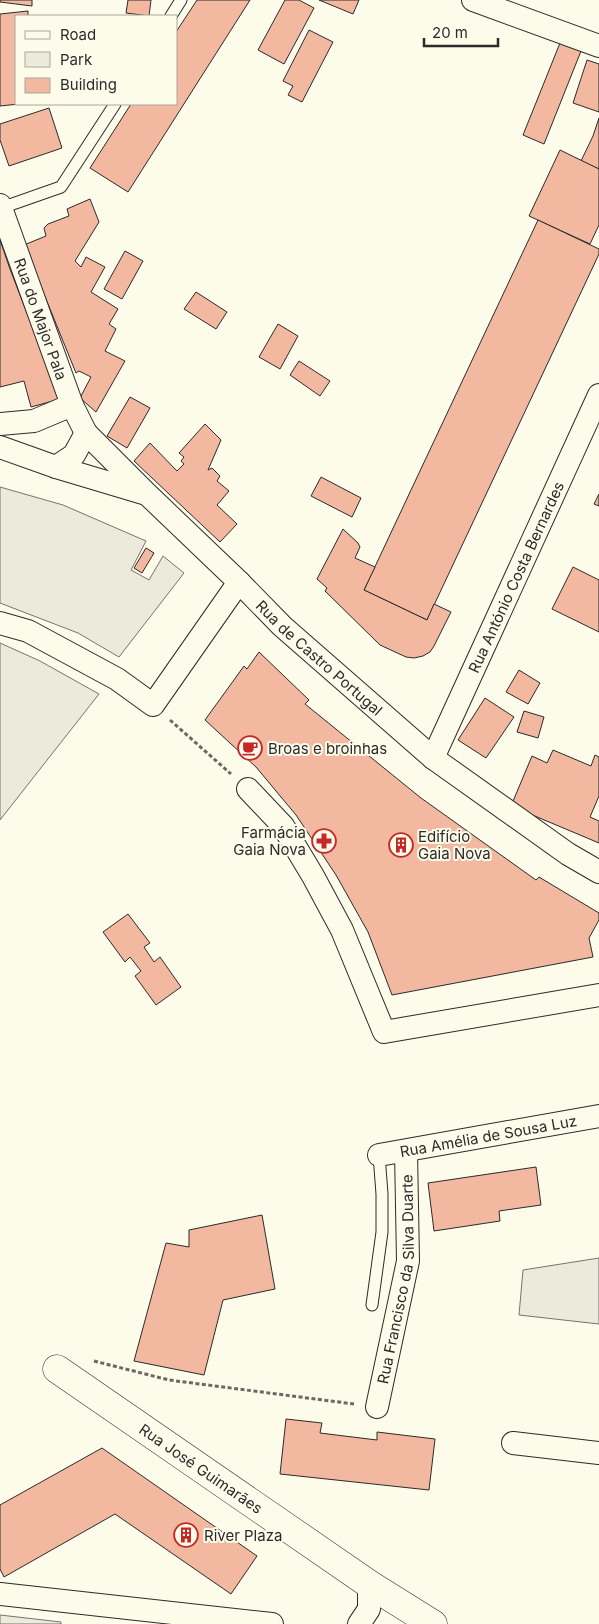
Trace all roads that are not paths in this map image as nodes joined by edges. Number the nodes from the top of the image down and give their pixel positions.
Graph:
1 (181, 0) edge
2 (473, 0) edge
3 (172, 15) edge
4 (599, 46) edge
5 (113, 105) edge
6 (0, 206) edge
7 (599, 395) edge
8 (72, 405) junction
9 (0, 424) edge
10 (86, 433) junction
11 (0, 448) edge
12 (56, 467) junction
13 (147, 494) junction
14 (239, 582) junction
15 (0, 622) edge
16 (433, 758) junction
17 (248, 789) road end
18 (599, 872) edge
19 (599, 995) edge
20 (599, 1116) edge
21 (406, 1151) junction
22 (378, 1155) joint
23 (372, 1305) dead end
24 (57, 1369) dead end
25 (376, 1407) road end
26 (513, 1443) dead end
27 (599, 1453) edge
28 (369, 1584) junction
29 (0, 1594) edge
30 (241, 1622) edge
31 (272, 1624) edge
32 (359, 1624) edge
33 (432, 1624) edge

1 - 3 lane
2 - 4 street
5 - 6 lane
6 - 8 street, Rua do Major Pala
7 - 16 street, Rua António Costa Bernardes
8 - 9 street
8 - 10 street, Rua de Castro Portugal
10 - 12 street
10 - 13 street, Rua de Castro Portugal
11 - 12 street
12 - 13 street
13 - 14 street, Rua de Castro Portugal
14 - 15 street
14 - 16 street, Rua de Castro Portugal
16 - 18 street, Rua de Castro Portugal
17 - 19 street
20 - 21 street, Rua Amélia de Sousa Luz
21 - 22 street, Rua Amélia de Sousa Luz
21 - 25 street, Rua Francisco da Silva Duarte
22 - 23 lane
24 - 28 street, Rua José Guimarães
26 - 27 street
28 - 32 street
28 - 33 street, Rua José Guimarães
29 - 30 street
30 - 31 street

